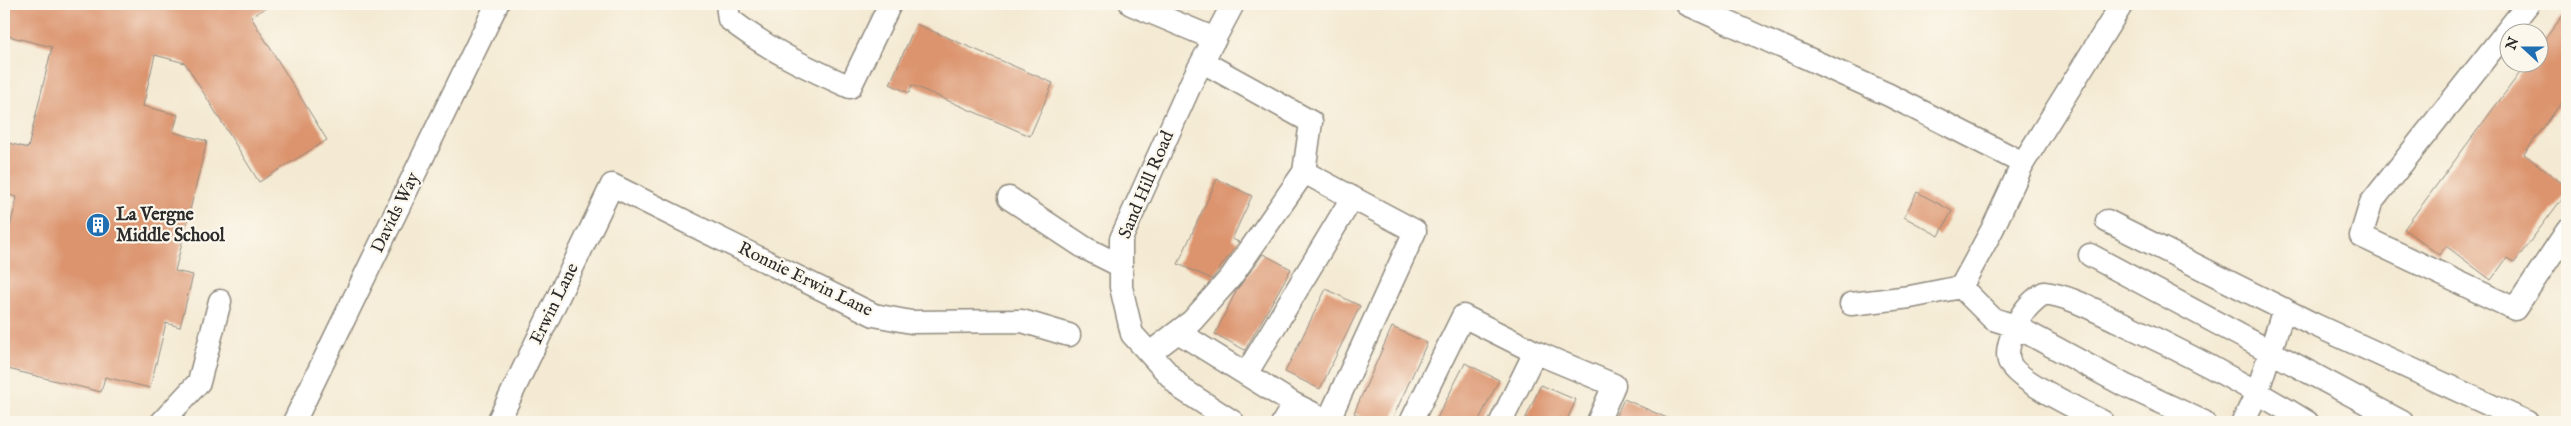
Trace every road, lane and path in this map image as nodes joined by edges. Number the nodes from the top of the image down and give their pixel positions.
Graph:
1 (497, 4) edge
2 (727, 4) edge
3 (890, 4) edge
4 (1131, 4) edge
5 (1233, 4) edge
6 (1687, 4) edge
7 (2122, 4) edge
8 (2528, 4) edge
9 (1215, 39) junction
10 (1203, 62) junction
11 (2023, 163) junction
12 (1304, 172) junction
13 (612, 185) joint
14 (1009, 198) dead end
15 (1352, 198) junction
16 (2107, 221) dead end
17 (2567, 231) edge
18 (2090, 255) dead end
19 (1121, 266) junction
20 (1961, 287) junction
21 (220, 300) dead end
22 (1851, 304) dead end
23 (2284, 309) junction
24 (2015, 326) junction
25 (1178, 332) junction
26 (1069, 335) dead end
27 (2270, 350) junction
28 (1535, 352) junction
29 (1150, 354) junction
30 (1246, 374) junction
31 (2257, 393) junction
32 (1288, 413) edge
33 (162, 422) edge
34 (294, 422) edge
35 (498, 422) edge
36 (1233, 422) edge
37 (1411, 422) edge
38 (1501, 422) edge
39 (1598, 422) edge
40 (2103, 422) edge
41 (2204, 422) edge
42 (2244, 422) edge
43 (2307, 422) edge
44 (2402, 422) edge
45 (2527, 422) edge

1 - 34 street, Davids Way
2 - 3 street
4 - 9 street
5 - 9 street, Sand Hill Road
6 - 11 street
7 - 11 street
8 - 17 street
9 - 10 street, Sand Hill Road
10 - 12 street
10 - 19 street, Sand Hill Road
11 - 20 street
12 - 15 street
12 - 25 street
13 - 26 street, Ronnie Erwin Lane
13 - 35 street, Erwin Lane
14 - 19 street
15 - 30 street
15 - 32 street
16 - 23 street
18 - 27 street
19 - 29 street, Sand Hill Road
20 - 22 street
20 - 24 street
21 - 33 street
23 - 27 street
23 - 45 street
24 - 31 street
24 - 40 street
24 - 41 street
25 - 29 street
25 - 30 street
27 - 31 street
27 - 44 street
28 - 37 street
28 - 38 street
28 - 39 street
29 - 36 street, Sand Hill Road
30 - 32 street
31 - 42 street
31 - 43 street

